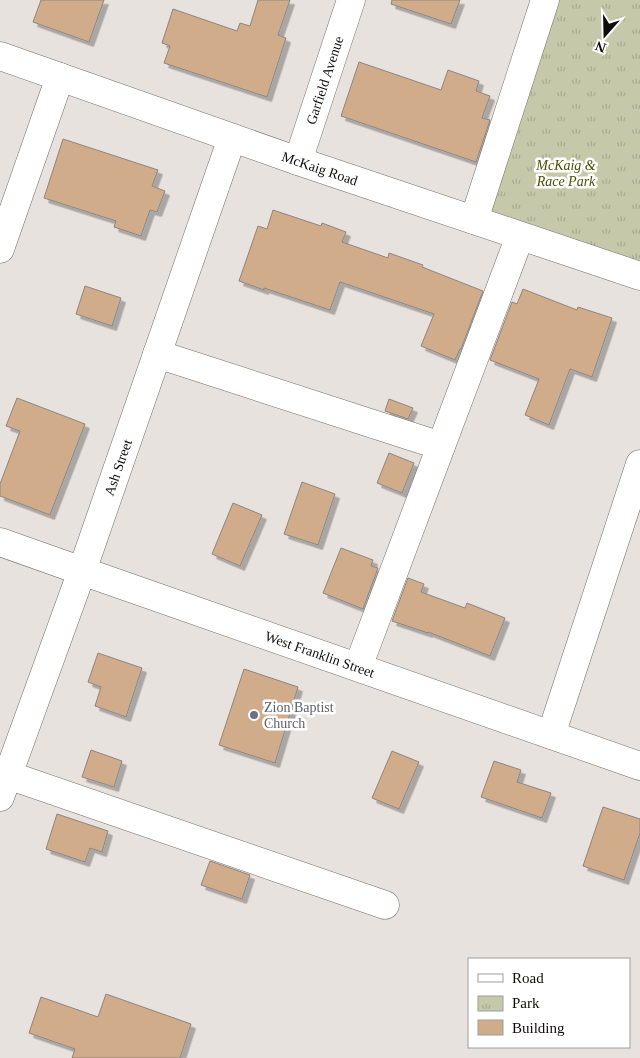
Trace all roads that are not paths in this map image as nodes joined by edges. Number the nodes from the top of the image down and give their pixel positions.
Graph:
1 (351, 0) edge
2 (536, 2) edge
3 (0, 56) edge
4 (60, 77) junction
5 (232, 138) junction
6 (298, 162) junction
7 (474, 220) junction
8 (520, 236) junction
9 (0, 249) edge
10 (640, 276) edge
11 (157, 354) junction
12 (441, 446) junction
13 (640, 464) edge
14 (0, 542) edge
15 (82, 571) junction
16 (358, 668) junction
17 (551, 735) junction
18 (640, 766) edge
19 (4, 786) edge
20 (385, 905) dead end

1 - 6 street, Garfield Avenue
2 - 7 street
3 - 4 street, McKaig Road
4 - 5 street, McKaig Road
4 - 9 street
5 - 6 street, McKaig Road
5 - 11 street, Ash Street
6 - 7 street, McKaig Road
7 - 8 street, McKaig Road
8 - 10 street, McKaig Road
8 - 12 street
11 - 12 street
11 - 15 street, Ash Street
12 - 16 street
13 - 17 street
14 - 15 street, West Franklin Street
15 - 16 street, West Franklin Street
15 - 19 street, Ash Street
16 - 17 street, West Franklin Street
17 - 18 street, West Franklin Street
19 - 20 street

